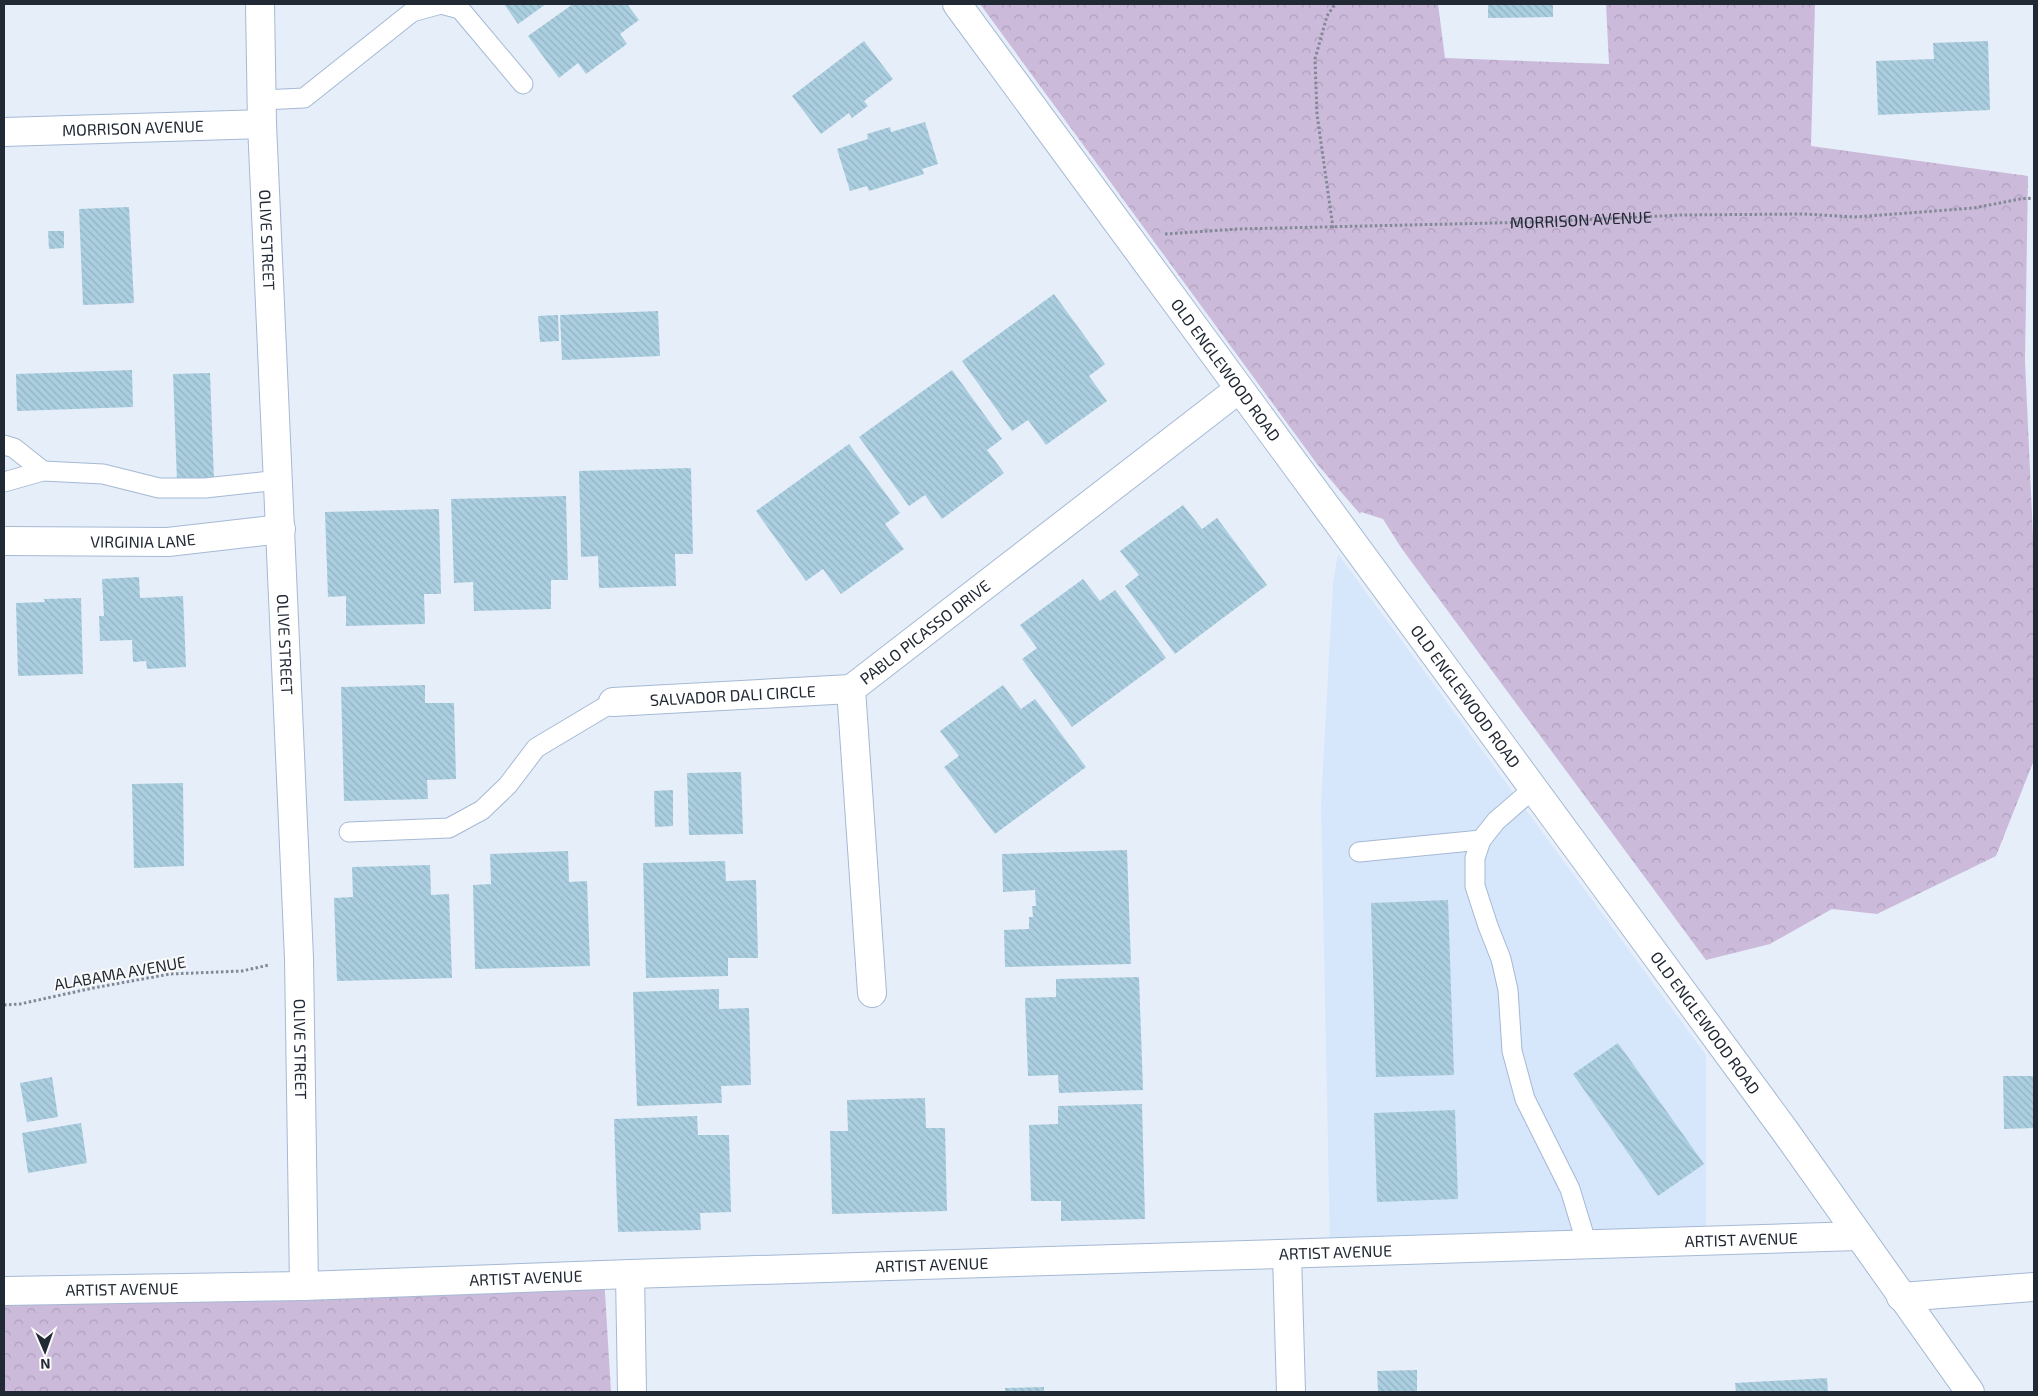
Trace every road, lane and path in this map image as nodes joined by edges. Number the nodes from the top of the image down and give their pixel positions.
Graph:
1 (260, 4) edge
2 (957, 4) edge
3 (1335, 4) edge
4 (523, 84) dead end
5 (262, 112) junction
6 (4, 132) edge
7 (2034, 198) edge
8 (1333, 228) junction
9 (1127, 236) junction
10 (1240, 389) junction
11 (4, 445) edge
12 (43, 471) junction
13 (279, 480) junction
14 (4, 482) edge
15 (281, 529) junction
16 (4, 541) edge
17 (851, 689) junction
18 (613, 702) joint
19 (1533, 789) junction
20 (349, 832) dead end
21 (1481, 840) junction
22 (1359, 852) dead end
23 (299, 958) junction
24 (872, 993) dead end
25 (4, 1005) edge
26 (1858, 1236) junction
27 (1587, 1245) junction
28 (1287, 1255) junction
29 (630, 1274) junction
30 (304, 1286) junction
31 (2034, 1288) edge
32 (4, 1291) edge
33 (1901, 1297) junction
34 (632, 1392) edge
35 (1291, 1392) edge
36 (1970, 1392) edge

1 - 5 street, OLIVE STREET
2 - 9 street, OLD ENGLEWOOD ROAD
3 - 8 path
4 - 5 lane
5 - 6 street, MORRISON AVENUE
5 - 13 street, OLIVE STREET
7 - 8 path, MORRISON AVENUE
8 - 9 path, MORRISON AVENUE
9 - 10 street, OLD ENGLEWOOD ROAD
10 - 17 street, PABLO PICASSO DRIVE
10 - 19 street, OLD ENGLEWOOD ROAD
11 - 12 lane
12 - 13 lane
12 - 14 lane
13 - 15 street, OLIVE STREET
15 - 16 street, VIRGINIA LANE
15 - 23 street, OLIVE STREET
17 - 18 street, SALVADOR DALI CIRCLE
17 - 24 street, PABLO PICASSO DRIVE
18 - 20 lane
19 - 21 lane
19 - 26 street, OLD ENGLEWOOD ROAD
21 - 22 lane
21 - 27 lane
23 - 25 path, ALABAMA AVENUE
23 - 30 street, OLIVE STREET
26 - 27 street, ARTIST AVENUE
26 - 33 street, OLD ENGLEWOOD ROAD
27 - 28 street, ARTIST AVENUE
28 - 29 street, ARTIST AVENUE
28 - 35 street
29 - 30 street, ARTIST AVENUE
29 - 34 street
30 - 32 street, ARTIST AVENUE
31 - 33 street
33 - 36 street, OLD ENGLEWOOD ROAD

